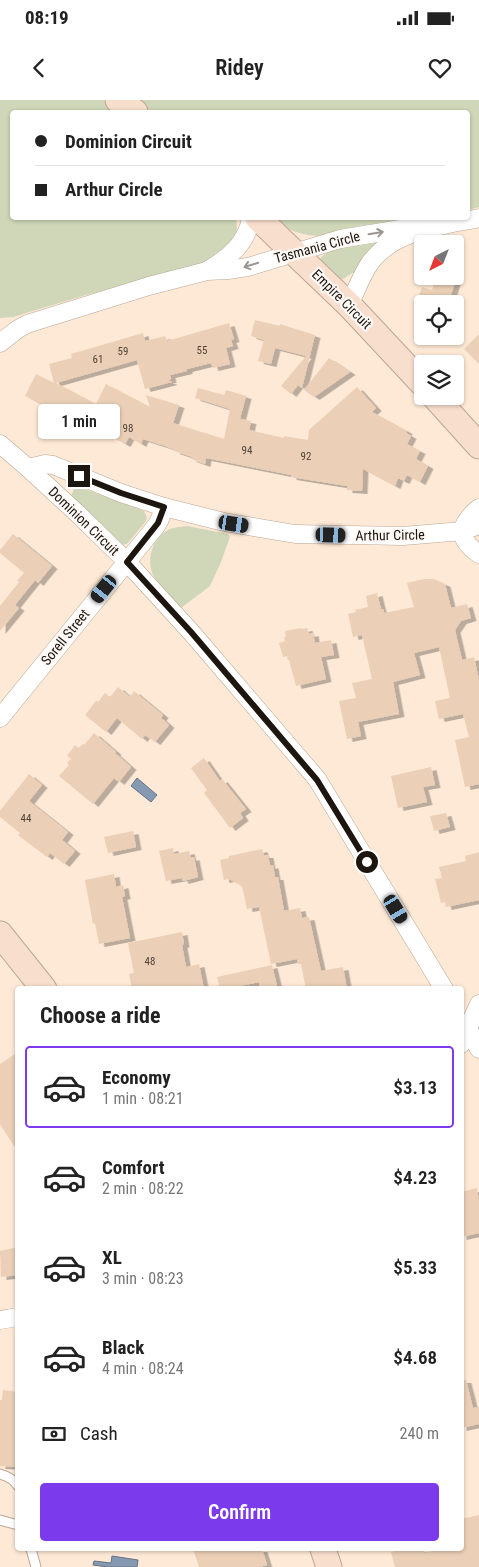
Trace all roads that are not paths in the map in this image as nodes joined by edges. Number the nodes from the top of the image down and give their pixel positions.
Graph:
1 (118, 100) edge
2 (132, 110) edge
3 (250, 220) edge
4 (260, 220) edge
5 (470, 220) edge
6 (428, 229) junction
7 (294, 252) junction
8 (207, 270) junction
9 (349, 305) junction
10 (27, 324) junction
11 (0, 326) edge
12 (0, 343) edge
13 (414, 374) edge
14 (442, 405) edge
15 (0, 444) edge
16 (479, 446) edge
17 (28, 468) junction
18 (164, 507) junction
19 (479, 508) edge
20 (471, 528) edge
21 (479, 554) edge
22 (127, 562) junction
23 (0, 718) edge
24 (0, 934) edge
25 (42, 986) edge
26 (442, 986) edge
27 (479, 1004) edge
28 (464, 1030) edge
29 (479, 1049) edge
30 (15, 1318) edge
31 (0, 1320) edge
32 (0, 1474) edge
33 (15, 1481) edge
34 (0, 1520) edge
35 (15, 1524) edge
36 (32, 1551) edge
37 (323, 1551) edge
38 (335, 1551) edge
39 (36, 1567) edge
40 (330, 1567) edge

1 - 2 street
3 - 8 street, Tasmania Circle
4 - 7 street, Empire Circuit
5 - 6 street, Tasmania Circle
7 -> 6 street, Tasmania Circle
6 - 9 street, Tasmania Circle
7 -> 8 street, Tasmania Circle
7 - 9 street, Empire Circuit
8 - 10 street, Tasmania Circle
9 - 13 street, Empire Circuit
10 - 11 street, Tasmania Circle
10 - 12 street, Tasmania Circle
14 - 16 street
15 - 17 street, Dominion Circuit
17 - 18 street, Arthur Circle
17 - 22 street, Dominion Circuit
18 - 20 street, Arthur Circle
18 - 22 street, Sorell Street
19 - 20 street
20 - 21 street
22 - 23 street, Sorell Street
22 - 26 street, Dominion Circuit
24 - 25 street
27 - 28 street
28 - 29 street
30 - 31 street
32 - 33 lane
34 - 35 lane
36 - 39 lane
37 - 40 street
38 - 40 street

